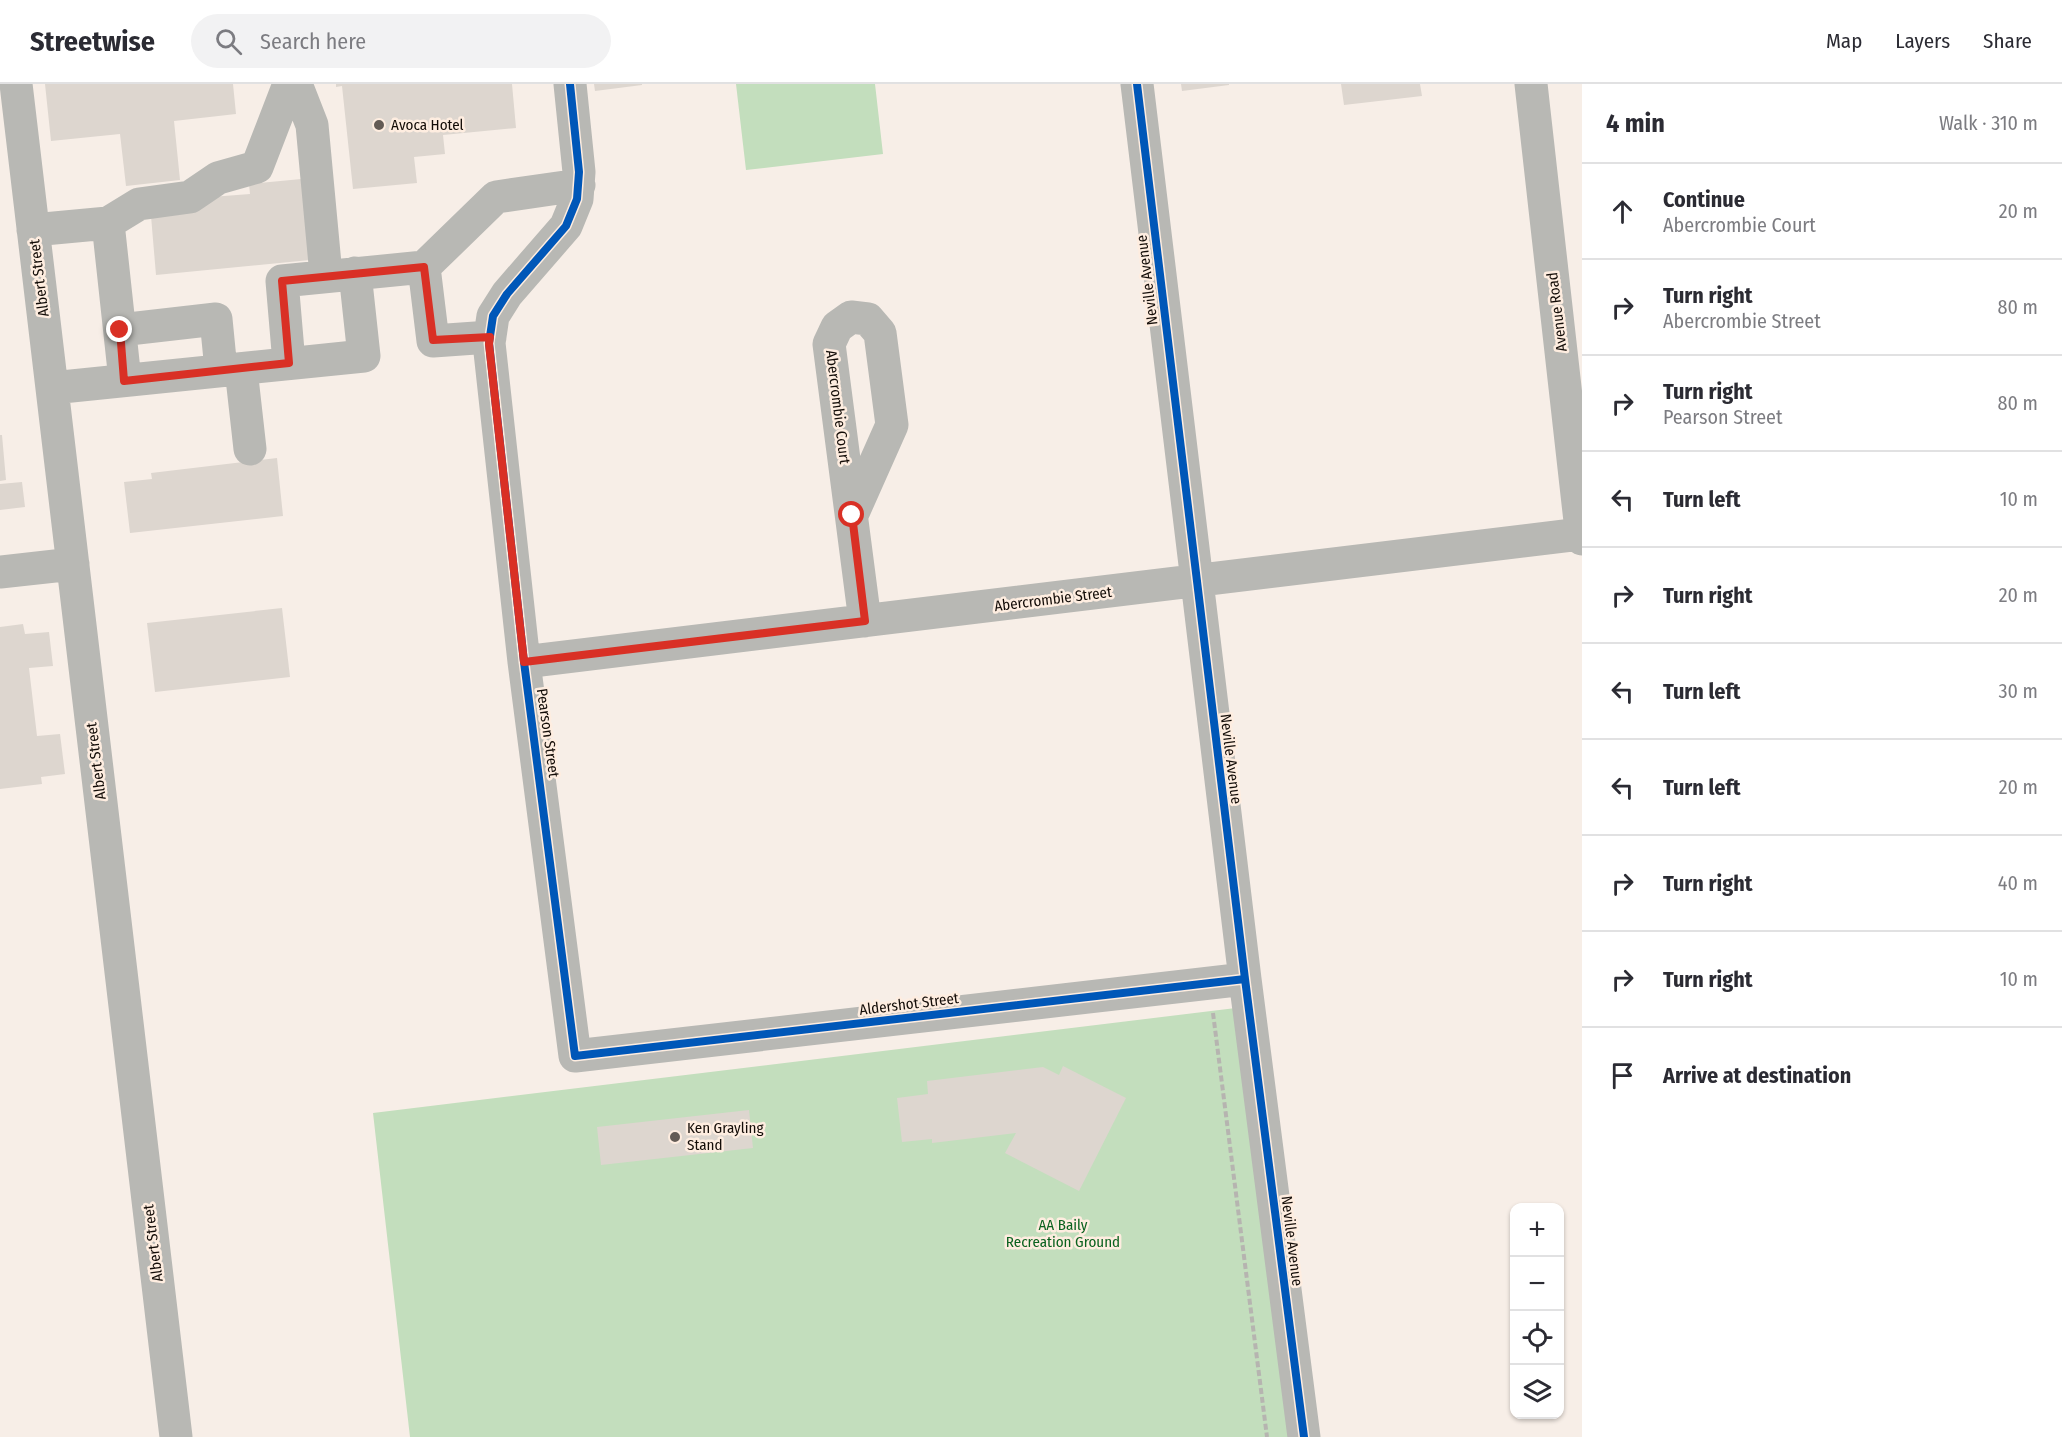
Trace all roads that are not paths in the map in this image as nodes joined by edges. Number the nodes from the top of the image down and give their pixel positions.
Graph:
1 (16, 84) edge
2 (289, 84) edge
3 (296, 84) edge
4 (570, 84) edge
5 (1137, 84) edge
6 (1531, 84) edge
7 (579, 185) junction
8 (108, 223) junction
9 (33, 230) junction
10 (424, 267) junction
11 (341, 274) junction
12 (120, 330) junction
13 (490, 337) junction
14 (289, 363) junction
15 (231, 369) junction
16 (124, 381) junction
17 (52, 388) junction
18 (250, 449) dead end
19 (1578, 456) edge
20 (852, 515) junction
21 (1581, 534) edge
22 (1582, 539) edge
23 (72, 564) junction
24 (0, 572) edge
25 (1196, 581) junction
26 (865, 621) junction
27 (524, 662) junction
28 (1245, 979) junction
29 (575, 1056) joint
30 (176, 1437) edge
31 (1304, 1437) edge

1 - 9 street, Albert Street
2 - 8 street
3 - 11 street
4 - 7 street, Pearson Street
5 - 25 street, Neville Avenue
6 - 19 street, Avenue Road
7 - 10 street
7 - 13 street, Pearson Street
8 - 9 street
8 - 12 street
9 - 17 street, Albert Street
10 - 11 street
10 - 13 street
11 - 14 street
11 - 14 street
12 - 15 street
12 - 16 street
13 - 27 street, Pearson Street
14 - 15 street
15 - 16 street
15 - 18 street
16 - 17 street
17 - 23 street, Albert Street
19 - 21 street, Avenue Road
20 - 20 street, Abercrombie Court
20 - 26 street, Abercrombie Court
21 - 22 street, Avenue Road
21 - 25 street, Abercrombie Street
23 - 24 street
23 - 30 street, Albert Street
25 - 26 street, Abercrombie Street
25 - 28 street, Neville Avenue
26 - 27 street, Abercrombie Street
27 - 29 street, Pearson Street
28 - 29 street, Aldershot Street
28 - 31 street, Neville Avenue

